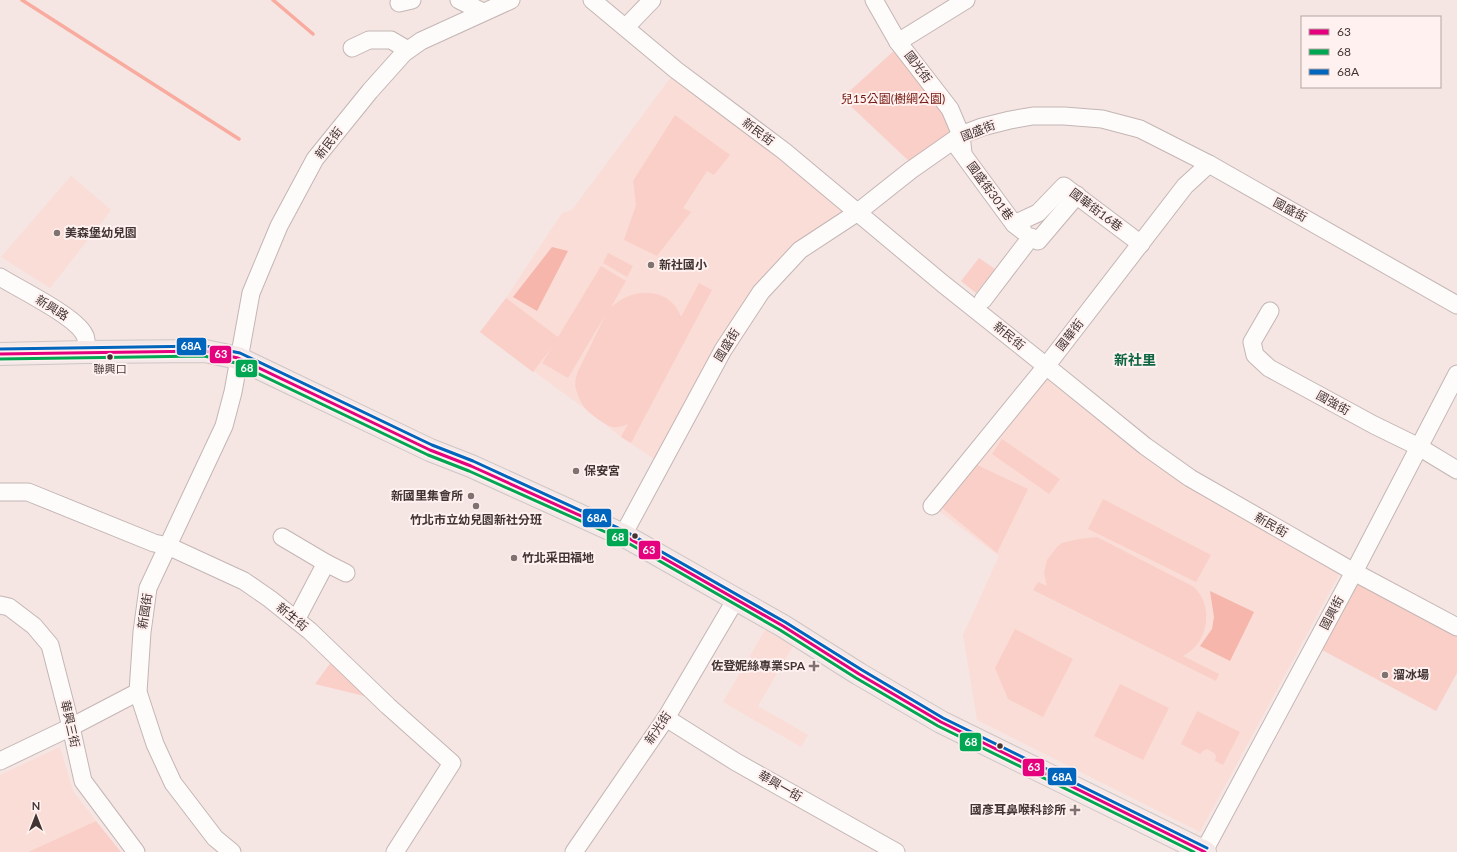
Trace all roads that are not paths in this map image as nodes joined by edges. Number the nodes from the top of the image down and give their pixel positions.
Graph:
1 (459, 0) edge
2 (511, 0) edge
3 (592, 0) edge
4 (652, 0) edge
5 (874, 0) edge
6 (966, 0) edge
7 (483, 12) junction
8 (626, 27) junction
9 (898, 42) junction
10 (352, 48) dead end
11 (408, 50) junction
12 (959, 143) junction
13 (1209, 164) junction
14 (1077, 195) junction
15 (858, 212) junction
16 (1014, 224) junction
17 (1031, 236) junction
18 (1141, 244) junction
19 (0, 277) edge
20 (983, 300) dead end
21 (1457, 305) edge
22 (1270, 311) dead end
23 (86, 352) junction
24 (0, 354) edge
25 (238, 358) junction
26 (1046, 366) junction
27 (1457, 374) edge
28 (1419, 447) junction
29 (1457, 470) edge
30 (0, 492) edge
31 (932, 506) dead end
32 (623, 535) junction
33 (282, 537) dead end
34 (168, 546) junction
35 (326, 563) junction
36 (1354, 572) junction
37 (346, 573) dead end
38 (736, 599) junction
39 (0, 605) edge
40 (296, 620) junction
41 (1457, 627) edge
42 (138, 692) junction
43 (666, 718) junction
44 (71, 727) junction
45 (0, 761) edge
46 (136, 852) edge
47 (232, 852) edge
48 (395, 852) edge
49 (574, 852) edge
50 (896, 852) edge
51 (1205, 852) edge

1 - 7 street
2 - 7 street, 新民街
3 - 8 street, 新民街
4 - 8 street
5 - 9 street, 國光街
6 - 9 street
7 - 11 street, 新民街
8 - 15 street, 新民街
9 - 12 street, 國光街
10 - 11 street
11 - 25 street, 新民街
12 - 13 street, 國盛街
12 - 15 street, 國盛街
12 - 16 street, 國盛街301巷
13 - 18 street, 國華街
13 - 21 street, 國盛街
14 - 16 street, 國華街16巷
14 - 17 street
14 - 18 street, 國華街16巷
15 - 26 street, 新民街
15 - 32 street, 國盛街
16 - 17 street, 國盛街301巷
17 - 20 street
18 - 26 street, 國華街
19 - 23 street, 新興路
22 - 28 street, 國強街
23 - 24 main road
23 - 25 main road
25 - 32 main road
25 - 34 street, 新國街
26 - 31 street, 國華街
26 - 36 street, 新民街
27 - 28 street, 國興街
28 - 29 street, 國強街
28 - 36 street, 國興街
30 - 34 street, 新生街
32 - 38 main road
33 - 35 street
34 - 40 street, 新生街
34 - 42 street, 新國街
35 - 37 street
35 - 40 street
36 - 41 street, 新民街
36 - 51 street, 國興街
38 - 43 street, 新光街
38 - 51 main road
39 - 44 street, 華興三街
40 - 48 street, 新生街
42 - 44 street
42 - 47 street, 新國街
43 - 49 street, 新光街
43 - 50 street, 華興一街
44 - 45 street
44 - 46 street, 華興三街

